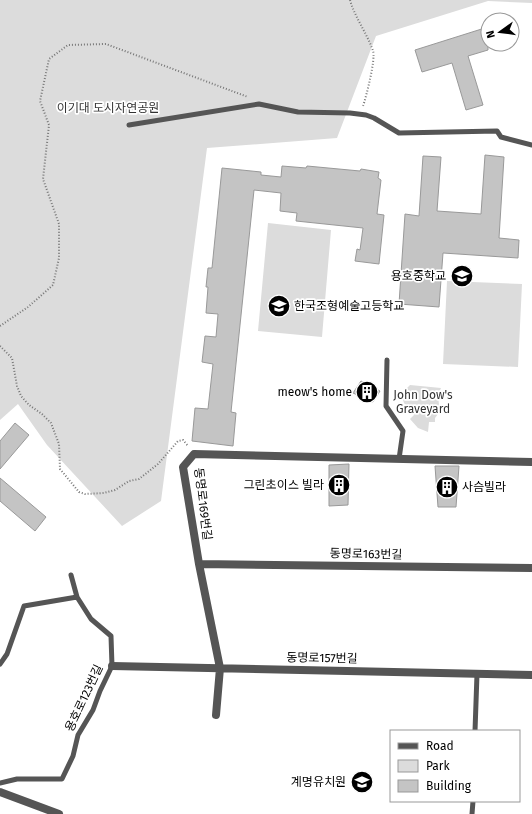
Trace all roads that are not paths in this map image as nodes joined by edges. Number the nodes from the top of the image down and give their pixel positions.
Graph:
1 (129, 125) dead end
2 (532, 146) edge
3 (387, 360) dead end
4 (399, 459) junction
5 (532, 462) edge
6 (199, 564) junction
7 (532, 568) edge
8 (71, 575) dead end
9 (77, 597) junction
10 (0, 664) edge
11 (112, 666) junction
12 (220, 668) junction
13 (477, 674) junction
14 (532, 675) edge
15 (216, 715) dead end
16 (475, 730) edge
17 (0, 784) edge
18 (0, 792) edge
19 (473, 802) edge
20 (59, 814) edge
21 (472, 814) edge

1 - 2 lane
3 - 4 lane
4 - 5 street, 동명로169번길
4 - 6 street, 동명로169번길
6 - 7 street, 동명로163번길
6 - 12 street, 동명로169번길
8 - 9 lane, 용호로123번길
9 - 10 lane
9 - 11 lane, 용호로123번길
11 - 12 street, 동명로157번길
11 - 17 lane, 용호로123번길
12 - 13 street, 동명로157번길
12 - 15 street, 동명로169번길
13 - 14 street, 동명로157번길
13 - 16 lane
18 - 20 street
19 - 21 lane

